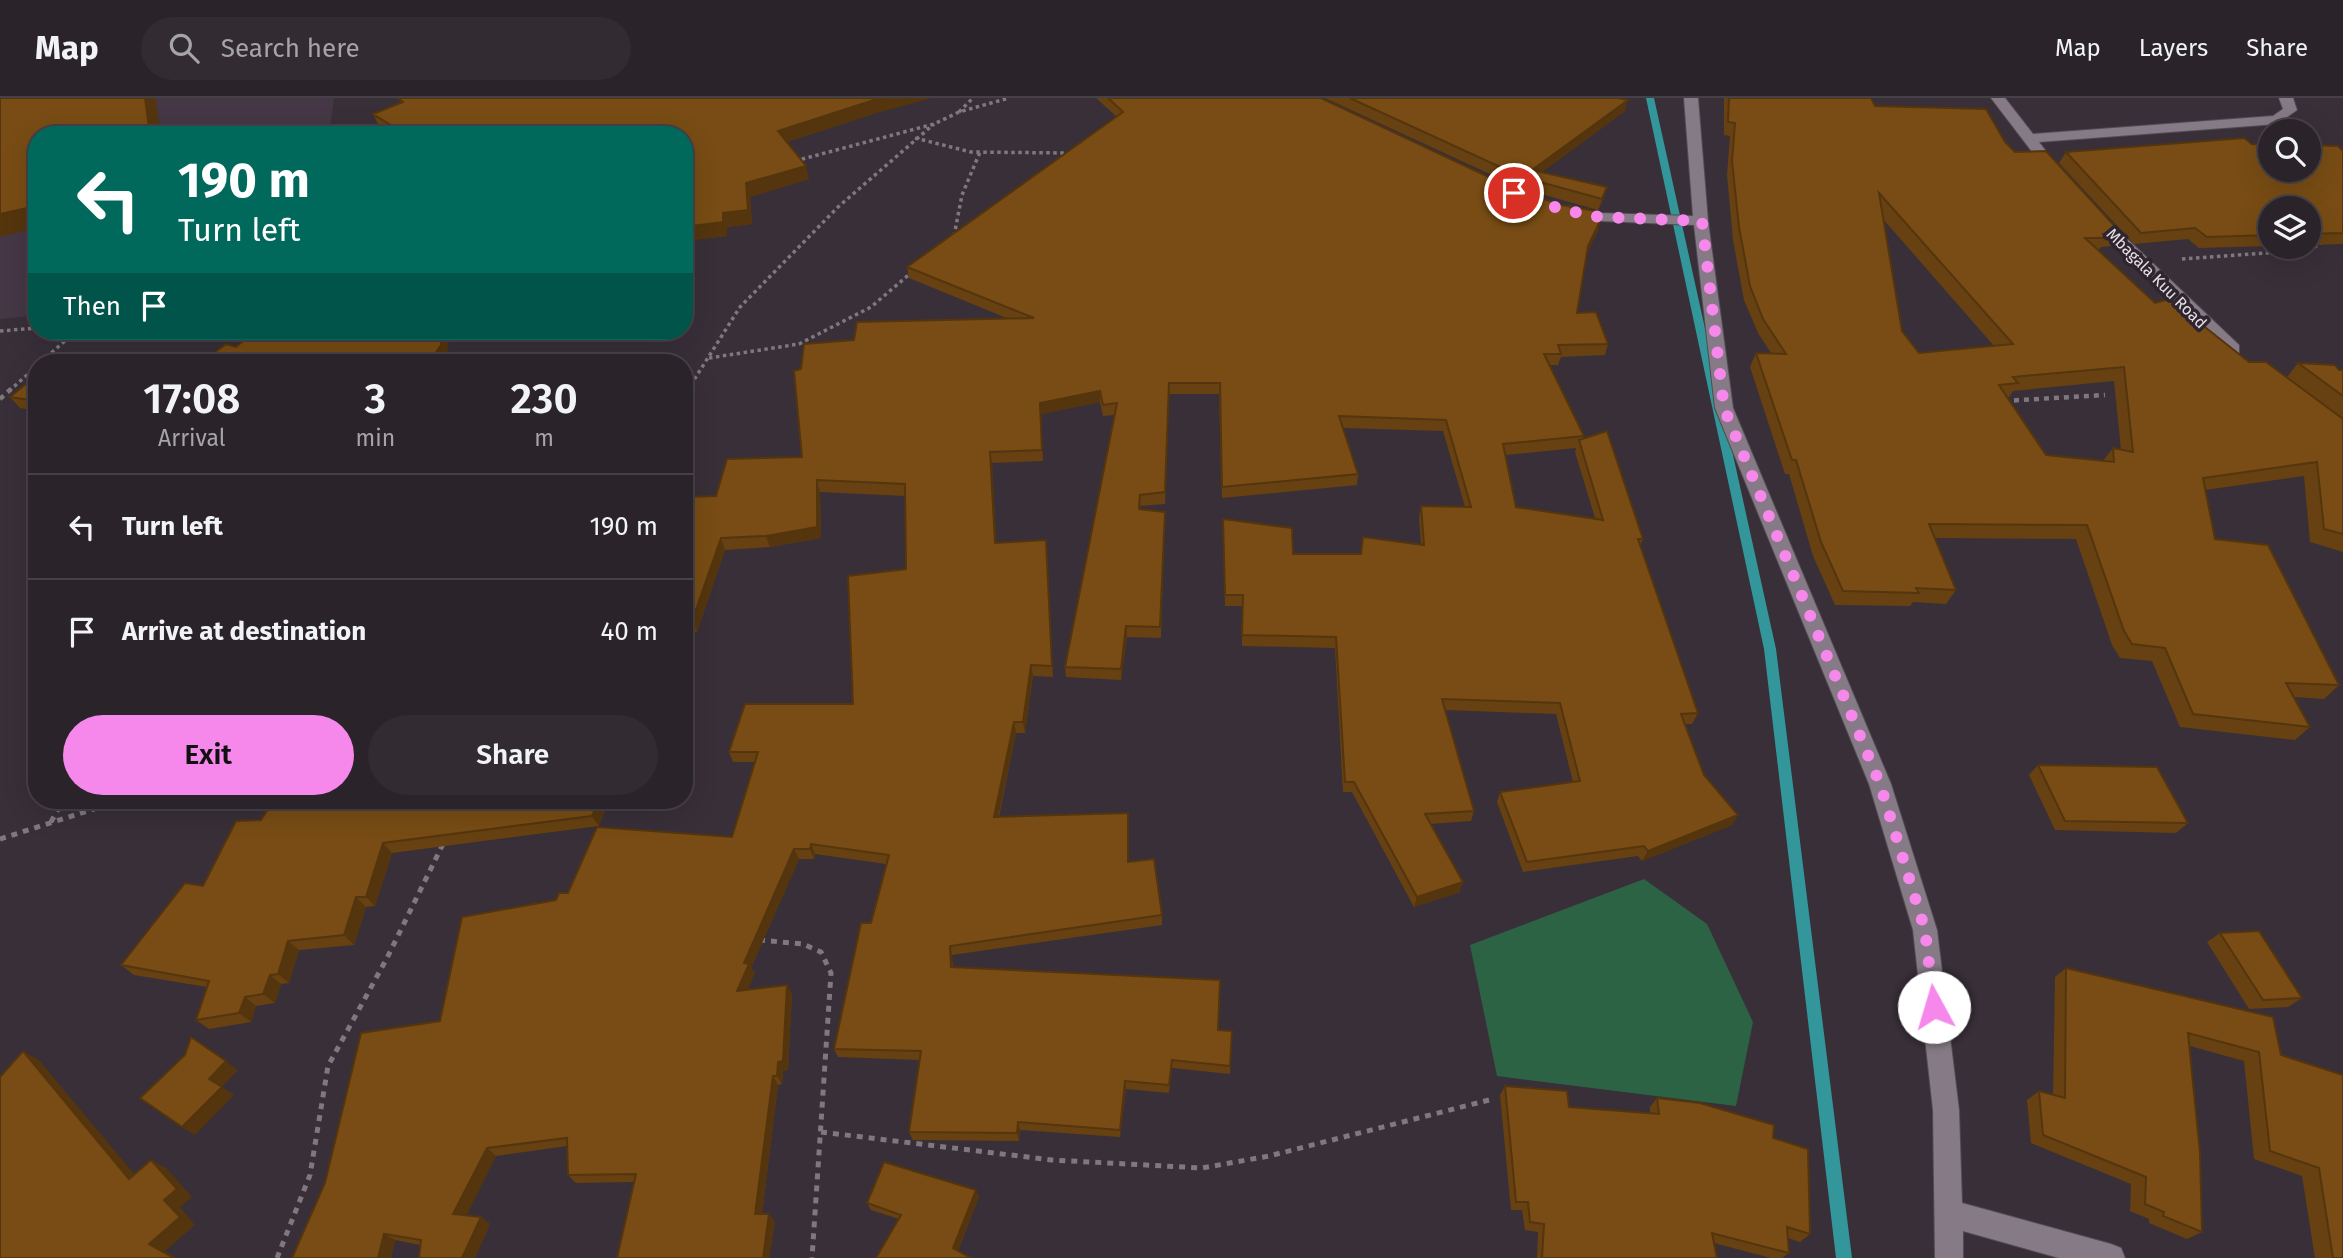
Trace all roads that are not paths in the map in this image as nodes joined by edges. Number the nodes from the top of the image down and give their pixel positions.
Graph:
1 (1691, 98) edge
2 (1998, 98) edge
3 (2286, 98) edge
4 (2027, 139) junction
5 (2068, 187) edge
6 (1552, 206) edge
7 (2086, 206) edge
8 (1702, 221) junction
9 (2244, 358) edge
10 (1948, 1213) junction
11 (1949, 1258) edge
12 (2111, 1258) edge

1 - 8 street
2 - 4 street
3 - 4 street
4 - 5 street
6 - 8 street
7 - 9 street, Mbagala Kuu Road
8 - 10 street
10 - 11 street
10 - 12 street

